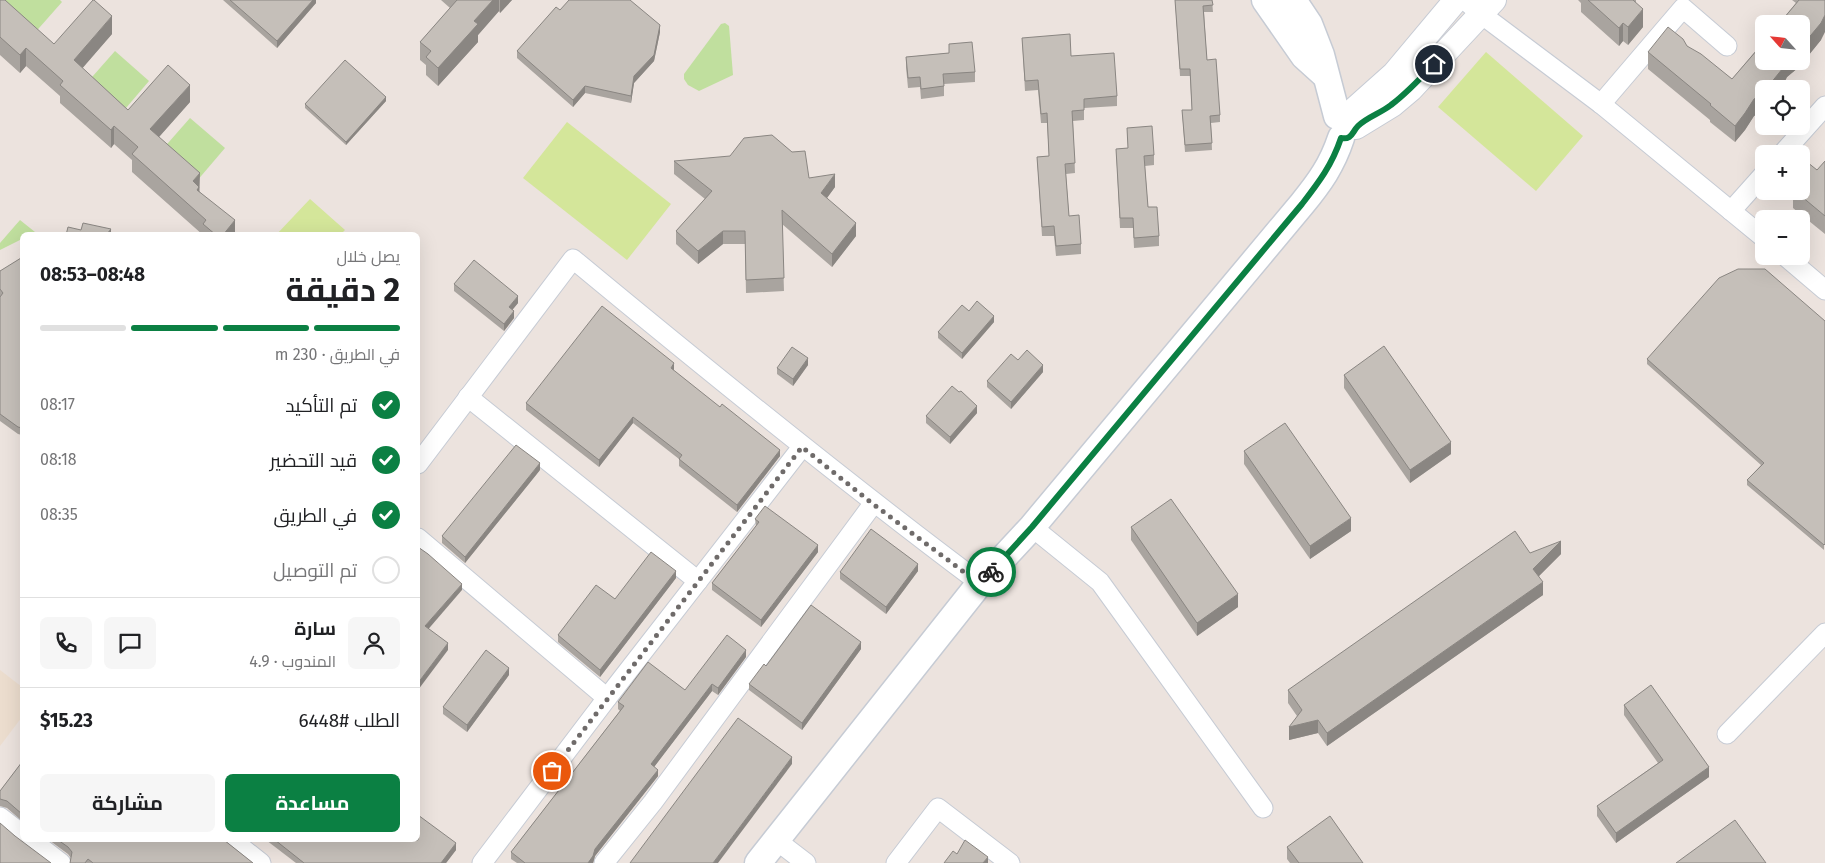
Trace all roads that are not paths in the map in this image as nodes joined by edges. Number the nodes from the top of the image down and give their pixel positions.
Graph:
1 (1265, 0) edge
2 (1293, 0) edge
3 (1456, 0) edge
4 (1679, 4) edge
5 (1480, 5) edge
6 (1727, 46) dead end
7 (1325, 76) junction
8 (1601, 104) junction
9 (1825, 106) edge
10 (1346, 124) junction
11 (1790, 145) edge
12 (1755, 184) edge
13 (1731, 211) junction
14 (1755, 231) edge
15 (1796, 265) edge
16 (1825, 290) edge
17 (468, 397) junction
18 (802, 447) junction
19 (420, 461) edge
20 (873, 504) junction
21 (1032, 527) junction
22 (420, 540) edge
23 (698, 581) junction
24 (980, 584) junction
25 (1825, 633) edge
26 (607, 698) junction
27 (1727, 734) dead end
28 (1264, 808) dead end
29 (0, 816) edge
30 (20, 832) edge
31 (776, 840) junction
32 (34, 842) edge
33 (235, 842) edge
34 (61, 863) edge
35 (261, 863) edge
36 (482, 863) edge
37 (604, 863) edge
38 (758, 863) edge
39 (806, 863) edge
40 (896, 863) edge
41 (1010, 863) edge

1 - 7 main road
2 - 7 main road
3 - 10 street
4 - 6 street
4 - 8 street
5 - 8 street
5 - 10 street
7 - 10 main road
8 - 13 street
9 - 11 street
10 - 21 main road
12 - 13 street
13 - 14 street
15 - 16 street
17 - 18 street
17 - 19 street
17 - 23 street
18 - 20 street
18 - 23 street
20 - 24 street
20 - 37 street
21 - 24 main road
21 - 28 street
22 - 26 street
23 - 26 street
24 - 31 main road
25 - 27 street
26 - 36 street
29 - 30 street
31 - 38 main road
31 - 39 street
32 - 34 street
33 - 35 street
40 - 41 street

